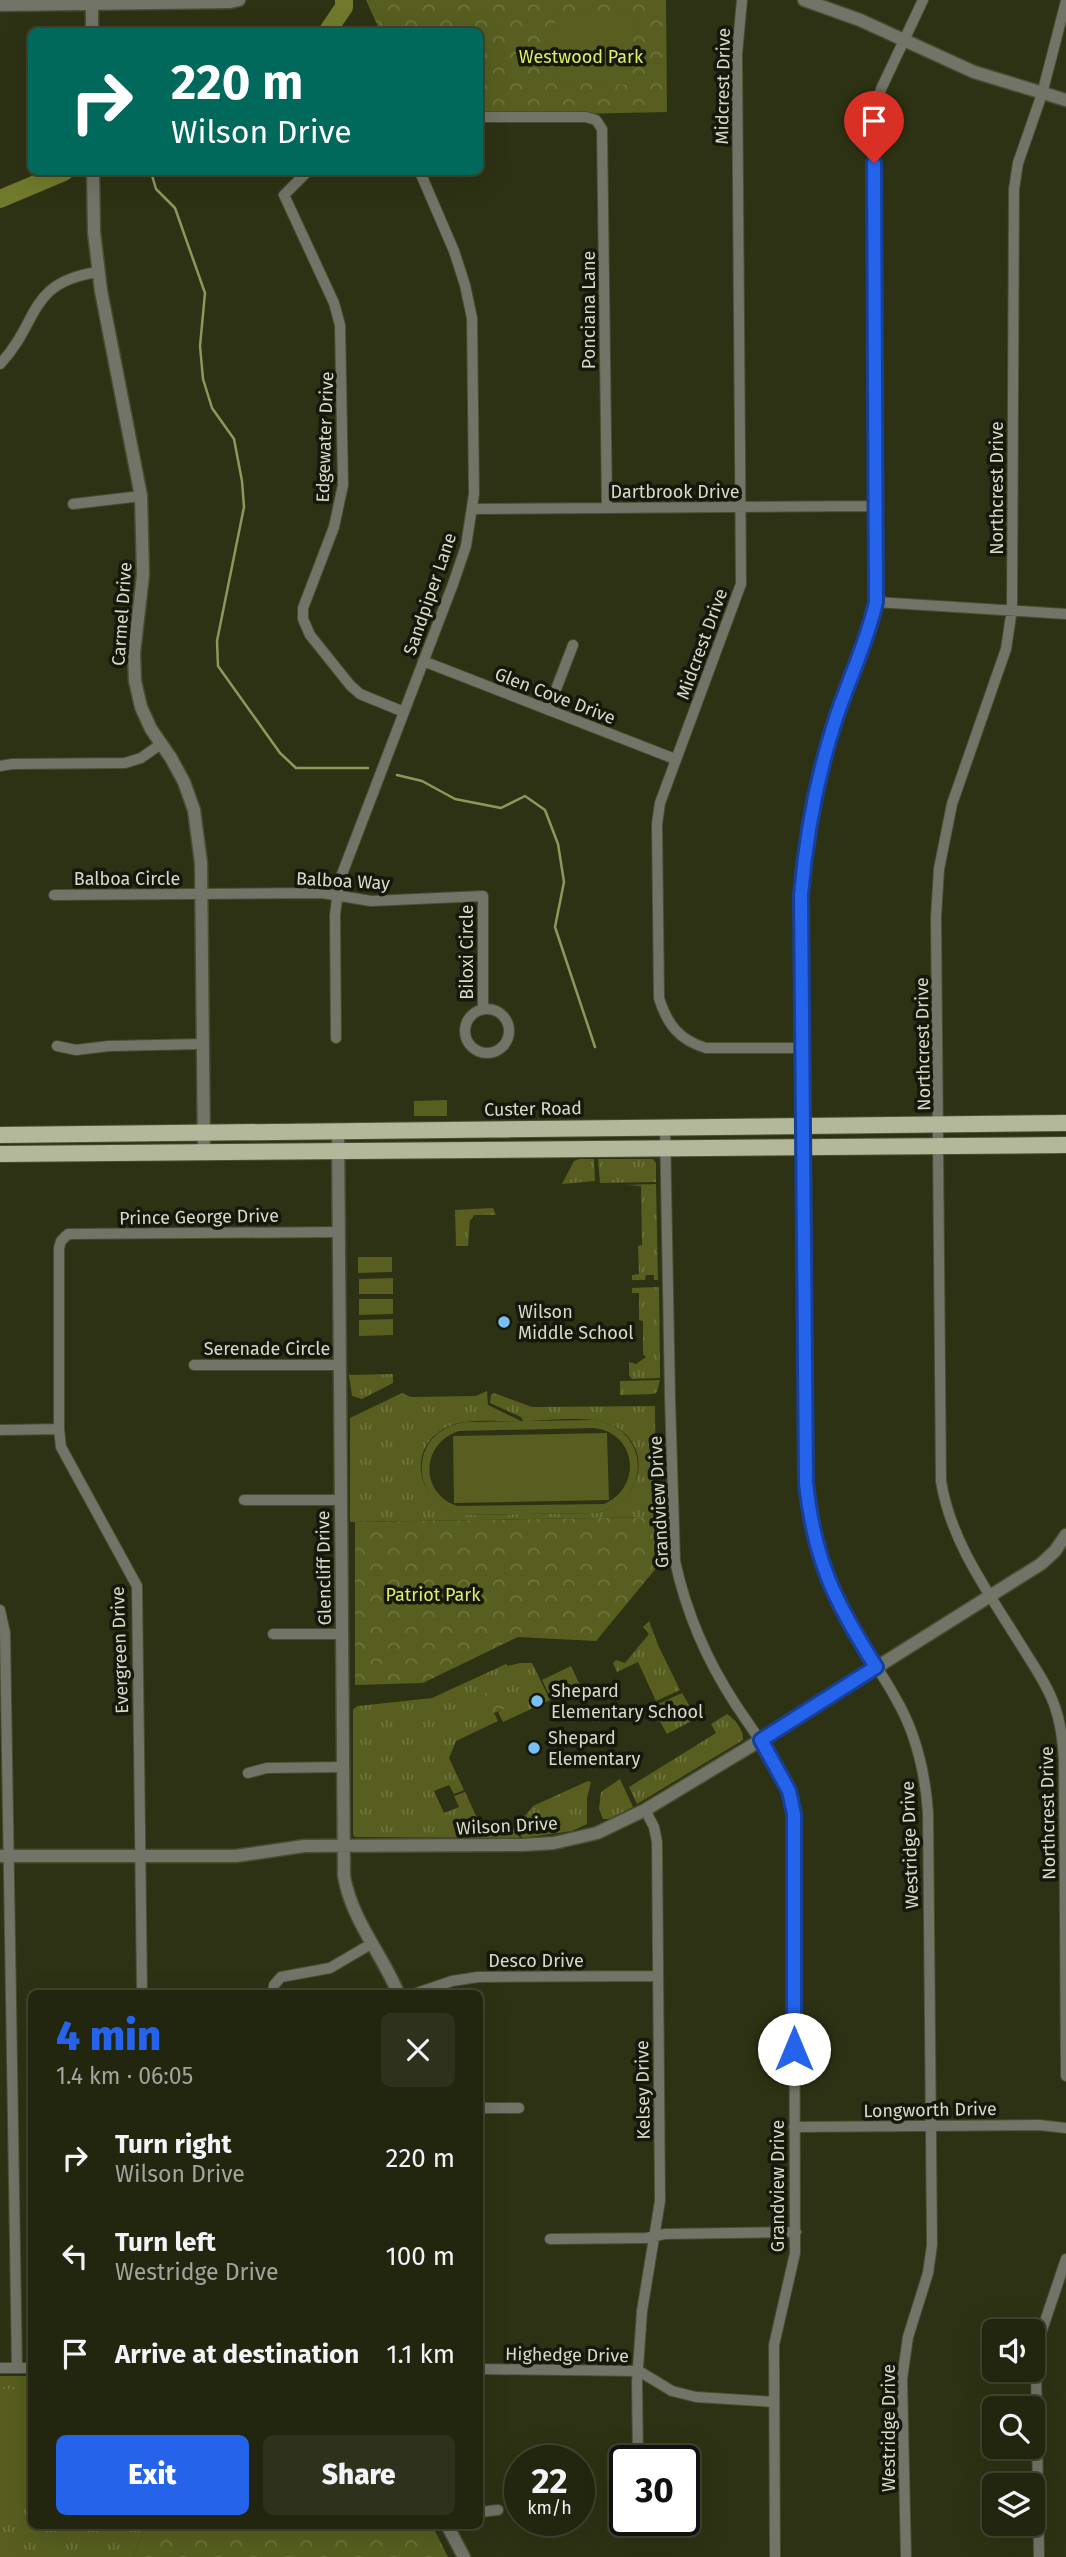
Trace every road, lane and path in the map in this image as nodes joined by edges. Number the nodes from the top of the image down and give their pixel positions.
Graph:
1 (239, 0) edge
2 (742, 0) edge
3 (804, 0) edge
4 (923, 0) edge
5 (1066, 1) edge
6 (31, 2) edge
7 (92, 2) edge
8 (0, 5) edge
9 (92, 28) edge
10 (904, 39) junction
11 (1042, 94) junction
12 (1066, 100) edge
13 (483, 117) edge
14 (93, 175) edge
15 (304, 175) edge
16 (421, 175) edge
17 (98, 272) junction
18 (0, 364) edge
19 (141, 496) junction
20 (72, 504) dead end
21 (877, 506) junction
22 (740, 507) junction
23 (607, 508) junction
24 (473, 509) junction
25 (876, 602) junction
26 (1012, 609) junction
27 (1066, 614) edge
28 (573, 645) dead end
29 (423, 662) junction
30 (548, 710) junction
31 (404, 712) junction
32 (161, 744) junction
33 (676, 759) junction
34 (0, 766) edge
35 (200, 894) junction
36 (54, 895) dead end
37 (336, 895) junction
38 (483, 895) joint
39 (483, 1009) junction
40 (336, 1038) dead end
41 (202, 1044) junction
42 (57, 1046) dead end
43 (802, 1048) junction
44 (1066, 1123) edge
45 (939, 1124) junction
46 (802, 1126) junction
47 (665, 1127) junction
48 (338, 1130) junction
49 (203, 1132) junction
50 (0, 1135) edge
51 (939, 1144) junction
52 (1066, 1145) edge
53 (802, 1147) junction
54 (665, 1148) junction
55 (338, 1151) junction
56 (204, 1152) junction
57 (0, 1154) edge
58 (339, 1232) junction
59 (61, 1241) joint
60 (194, 1365) dead end
61 (340, 1365) junction
62 (59, 1429) junction
63 (0, 1430) edge
64 (244, 1500) dead end
65 (341, 1500) junction
66 (1066, 1535) edge
67 (991, 1596) junction
68 (0, 1610) edge
69 (273, 1634) dead end
70 (342, 1634) junction
71 (876, 1667) junction
72 (761, 1740) junction
73 (343, 1768) junction
74 (248, 1773) dead end
75 (645, 1810) junction
76 (343, 1846) junction
77 (4, 1856) edge
78 (140, 1858) junction
79 (371, 1944) junction
80 (657, 1976) junction
81 (142, 1990) edge
82 (273, 1990) edge
83 (396, 1990) edge
84 (426, 1990) edge
85 (1066, 2076) edge
86 (483, 2108) edge
87 (519, 2108) dead end
88 (930, 2125) junction
89 (794, 2127) junction
90 (1066, 2128) edge
91 (796, 2232) junction
92 (655, 2236) junction
93 (550, 2238) dead end
94 (1066, 2259) edge
95 (0, 2368) edge
96 (17, 2368) junction
97 (28, 2368) edge
98 (483, 2369) edge
99 (639, 2371) junction
100 (774, 2402) junction
101 (638, 2445) edge
102 (498, 2510) dead end
103 (483, 2512) edge
104 (449, 2529) edge
105 (464, 2557) edge
106 (775, 2557) edge
107 (906, 2557) edge
108 (1039, 2557) edge

1 - 7 street
2 - 22 street, Midcrest Drive
3 - 10 street
4 - 10 street, Westridge Drive
5 - 11 street, Northcrest Drive
6 - 7 street
6 - 8 street
7 - 9 street
10 - 11 street
10 - 21 street, Westridge Drive
11 - 12 street
11 - 26 street, Northcrest Drive
13 - 23 street, Ponciana Lane
14 - 17 street, Carmel Drive
15 - 31 street, Edgewater Drive
16 - 24 street, Sandpiper Lane
17 - 18 street
17 - 19 street, Carmel Drive
19 - 20 street
19 - 32 street, Carmel Drive
21 - 22 street, Dartbrook Drive
21 - 25 street, Westridge Drive
22 - 23 street, Dartbrook Drive
22 - 33 street, Midcrest Drive
23 - 24 street, Dartbrook Drive
24 - 29 street, Sandpiper Lane
25 - 26 street
25 - 43 street, Westridge Drive
26 - 27 street
26 - 45 street, Northcrest Drive
28 - 30 street
29 - 30 street, Glen Cove Drive
29 - 31 street, Sandpiper Lane
30 - 33 street, Glen Cove Drive
31 - 37 street, Sandpiper Lane
32 - 34 street
32 - 35 street, Carmel Drive
33 - 43 street, Midcrest Drive
35 - 36 street, Balboa Circle
35 - 37 street, Balboa Way
35 - 41 street, Carmel Drive
37 - 38 street, Balboa Way
37 - 40 street
38 - 39 street, Biloxi Circle
39 - 39 street, Biloxi Circle
41 - 42 street
41 - 49 street, Carmel Drive
43 - 46 street, Westridge Drive
44 - 45 main road, Custer Road
45 - 46 main road, Custer Road
45 - 51 street, Northcrest Drive
46 - 47 main road, Custer Road
46 - 53 street, Westridge Drive
47 - 48 main road, Custer Road
47 - 54 street, Grandview Drive
48 - 49 main road, Custer Road
48 - 55 street, Glencliff Drive
49 - 50 main road, Custer Road
49 - 56 street, Carmel Drive
51 - 52 main road
51 - 53 main road
51 - 67 street, Northcrest Drive
53 - 54 main road
53 - 71 street, Westridge Drive
54 - 55 main road
54 - 72 street, Grandview Drive
55 - 56 main road
55 - 58 street, Glencliff Drive
56 - 57 main road
58 - 59 street, Prince George Drive
58 - 61 street, Glencliff Drive
59 - 62 street, Evergreen Drive
60 - 61 street, Serenade Circle
61 - 65 street, Glencliff Drive
62 - 63 street
62 - 78 street, Evergreen Drive
64 - 65 street
65 - 70 street, Glencliff Drive
66 - 67 street, Wilson Drive
67 - 71 street, Wilson Drive
67 - 85 street, Northcrest Drive
68 - 77 street
69 - 70 street
70 - 73 street, Glencliff Drive
71 - 72 street, Wilson Drive
71 - 88 street, Westridge Drive
72 - 75 street, Wilson Drive
72 - 89 street, Grandview Drive
73 - 74 street
73 - 76 street, Glencliff Drive
75 - 76 street, Wilson Drive
75 - 80 street, Kelsey Drive
76 - 78 street, Wilson Drive
76 - 79 street, Glencliff Drive
77 - 78 street, Wilson Drive
77 - 96 street
78 - 81 street, Evergreen Drive
79 - 82 street
79 - 83 street, Glencliff Drive
80 - 84 street, Desco Drive
80 - 92 street, Kelsey Drive
86 - 87 street
88 - 89 street, Longworth Drive
88 - 90 street, Longworth Drive
88 - 107 street, Westridge Drive
89 - 91 street, Grandview Drive
91 - 92 street
91 - 100 street, Grandview Drive
92 - 93 street
92 - 99 street, Kelsey Drive
94 - 108 street
95 - 96 street
96 - 97 street
98 - 99 street, Highedge Drive
99 - 100 street, Highedge Drive
99 - 101 street, Kelsey Drive
100 - 106 street, Grandview Drive
102 - 103 street
104 - 105 street

